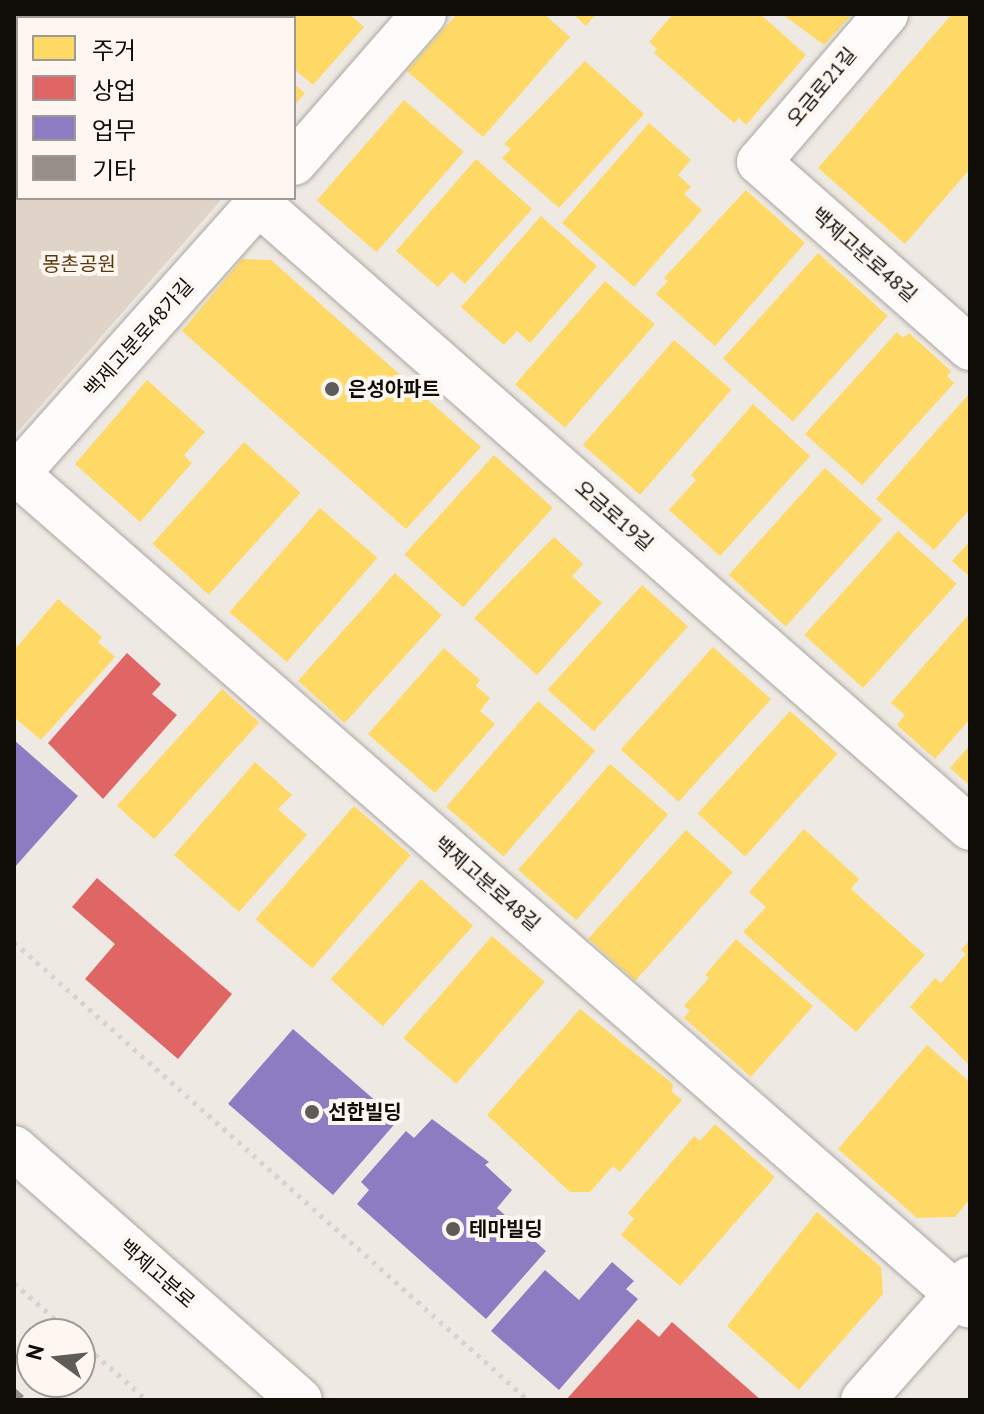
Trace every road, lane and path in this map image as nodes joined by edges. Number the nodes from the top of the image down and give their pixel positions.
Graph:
1 (424, 14) edge
2 (886, 14) edge
3 (296, 161) edge
4 (759, 162) joint
5 (261, 201) edge
6 (970, 348) edge
7 (16, 472) edge
8 (970, 828) edge
9 (14, 942) edge
10 (14, 1148) edge
11 (14, 1283) edge
12 (965, 1294) edge
13 (54, 1318) edge
14 (96, 1355) edge
15 (147, 1400) edge
16 (300, 1400) edge
17 (528, 1400) edge
18 (863, 1400) edge

1 - 3 street
2 - 4 street, 오금로21길
4 - 6 street, 백제고분로48길
5 - 7 street, 백제고분로48가길
5 - 8 street, 오금로19길
7 - 12 street, 백제고분로48길
9 - 17 path
10 - 16 street, 백제고분로
11 - 13 path
12 - 18 street, 백제고분로48길
14 - 15 path

